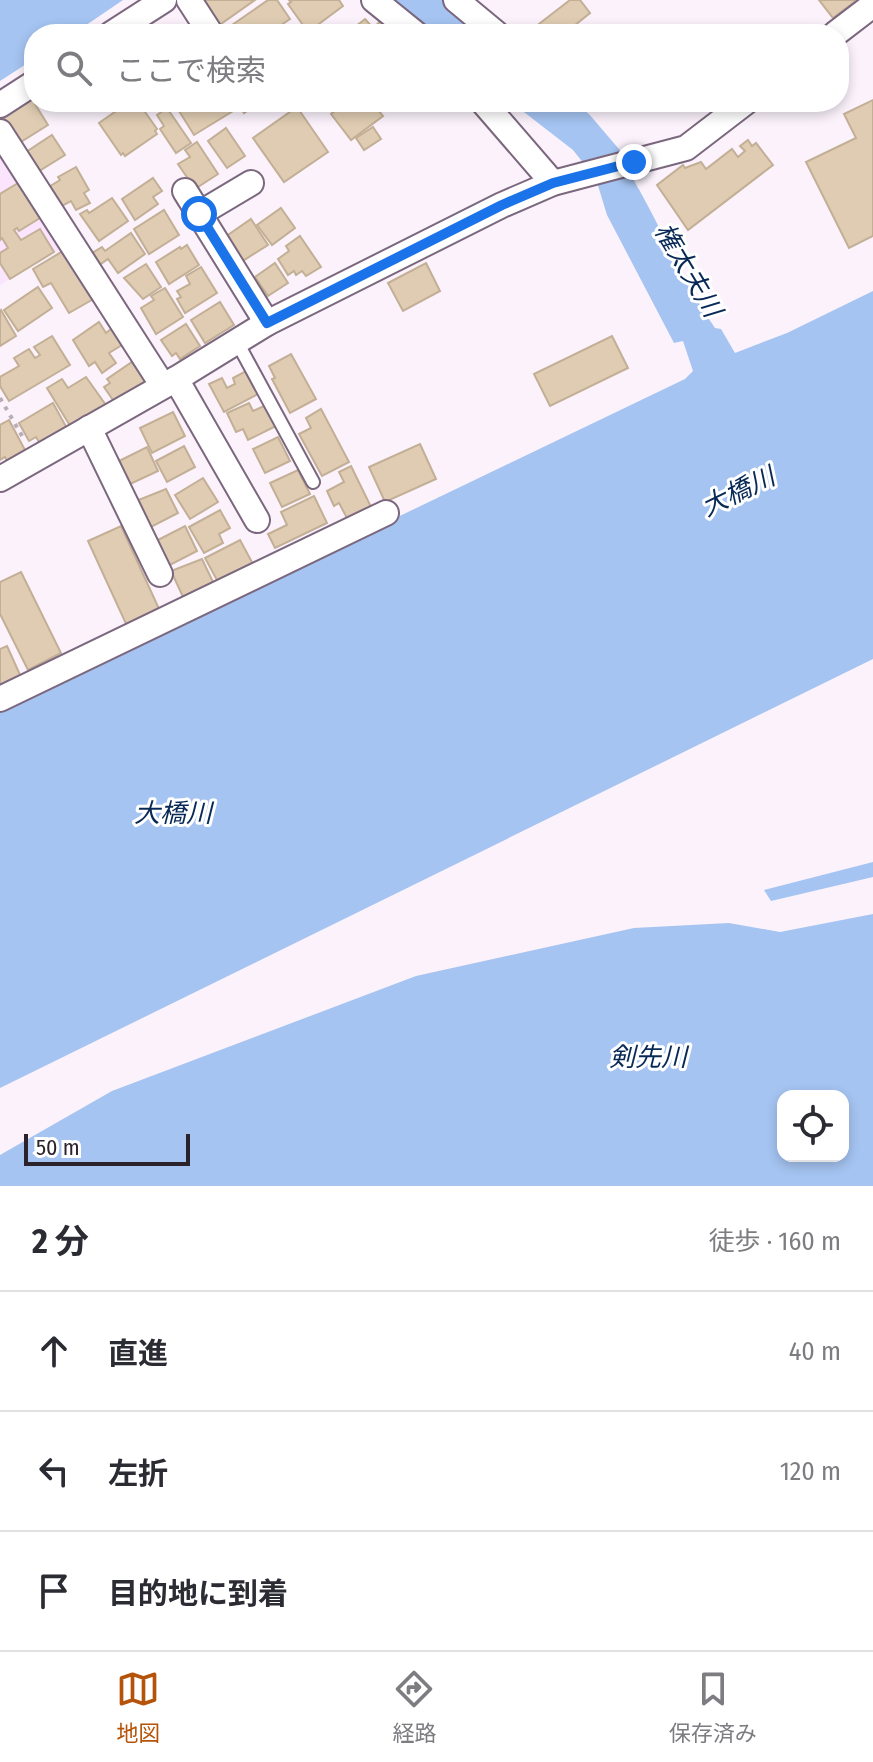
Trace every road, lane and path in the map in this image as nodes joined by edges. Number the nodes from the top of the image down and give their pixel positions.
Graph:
1 (164, 0) edge
2 (189, 0) edge
3 (374, 0) edge
4 (456, 0) edge
5 (873, 5) edge
6 (127, 24) edge
7 (205, 24) edge
8 (404, 24) edge
9 (485, 24) edge
10 (848, 24) edge
11 (24, 89) edge
12 (0, 105) edge
13 (494, 112) edge
14 (733, 112) edge
15 (0, 132) edge
16 (565, 180) junction
17 (251, 183) dead end
18 (185, 191) dead end
19 (199, 214) junction
20 (267, 323) junction
21 (237, 342) junction
22 (170, 382) junction
23 (0, 398) edge
24 (89, 428) junction
25 (35, 459) junction
26 (0, 479) edge
27 (313, 482) dead end
28 (386, 513) dead end
29 (257, 520) dead end
30 (160, 574) dead end
31 (0, 699) edge

1 - 6 street
2 - 7 street
3 - 8 street
4 - 9 street
5 - 10 street
11 - 12 street
13 - 16 street
14 - 16 street
15 - 22 street
16 - 20 street
17 - 19 street
18 - 19 street
19 - 20 street
20 - 21 street
21 - 22 street
21 - 27 lane
22 - 24 street
22 - 29 street
23 - 25 path
24 - 25 street
24 - 30 street
25 - 26 street
28 - 31 street

